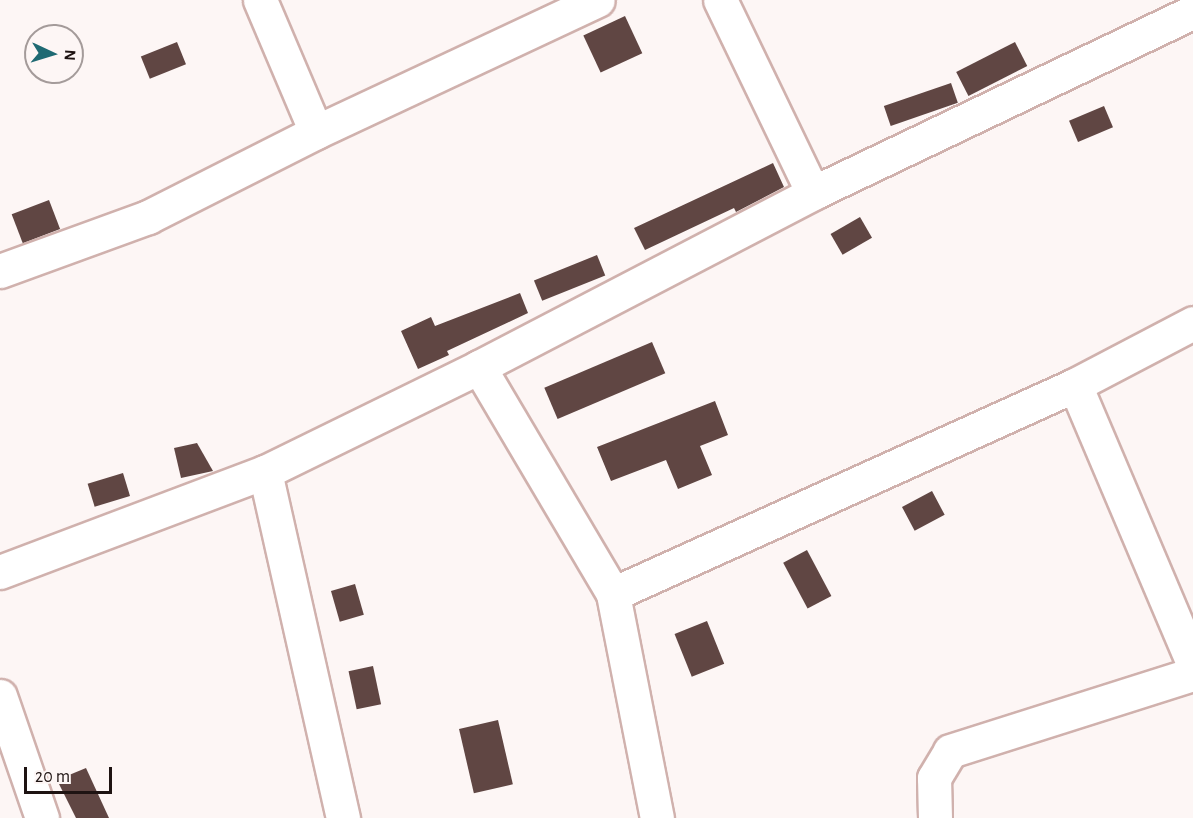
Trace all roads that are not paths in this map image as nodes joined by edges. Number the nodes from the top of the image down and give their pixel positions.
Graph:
1 (260, 0) edge
2 (598, 0) edge
3 (720, 0) edge
4 (1193, 12) edge
5 (316, 132) junction
6 (813, 193) junction
7 (0, 271) edge
8 (1193, 323) edge
9 (479, 367) junction
10 (1075, 385) junction
11 (265, 472) junction
12 (0, 572) edge
13 (613, 594) junction
14 (1193, 663) edge
15 (1193, 674) edge
16 (0, 696) edge
17 (42, 818) edge
18 (344, 818) edge
19 (657, 818) edge
20 (935, 818) edge

1 - 5 street
2 - 5 street
3 - 6 street
4 - 6 street
5 - 7 street
6 - 9 street
8 - 10 street
9 - 11 street
9 - 13 street
10 - 13 street
10 - 14 street
11 - 12 street
11 - 18 street
13 - 19 street
15 - 20 street
16 - 17 street

